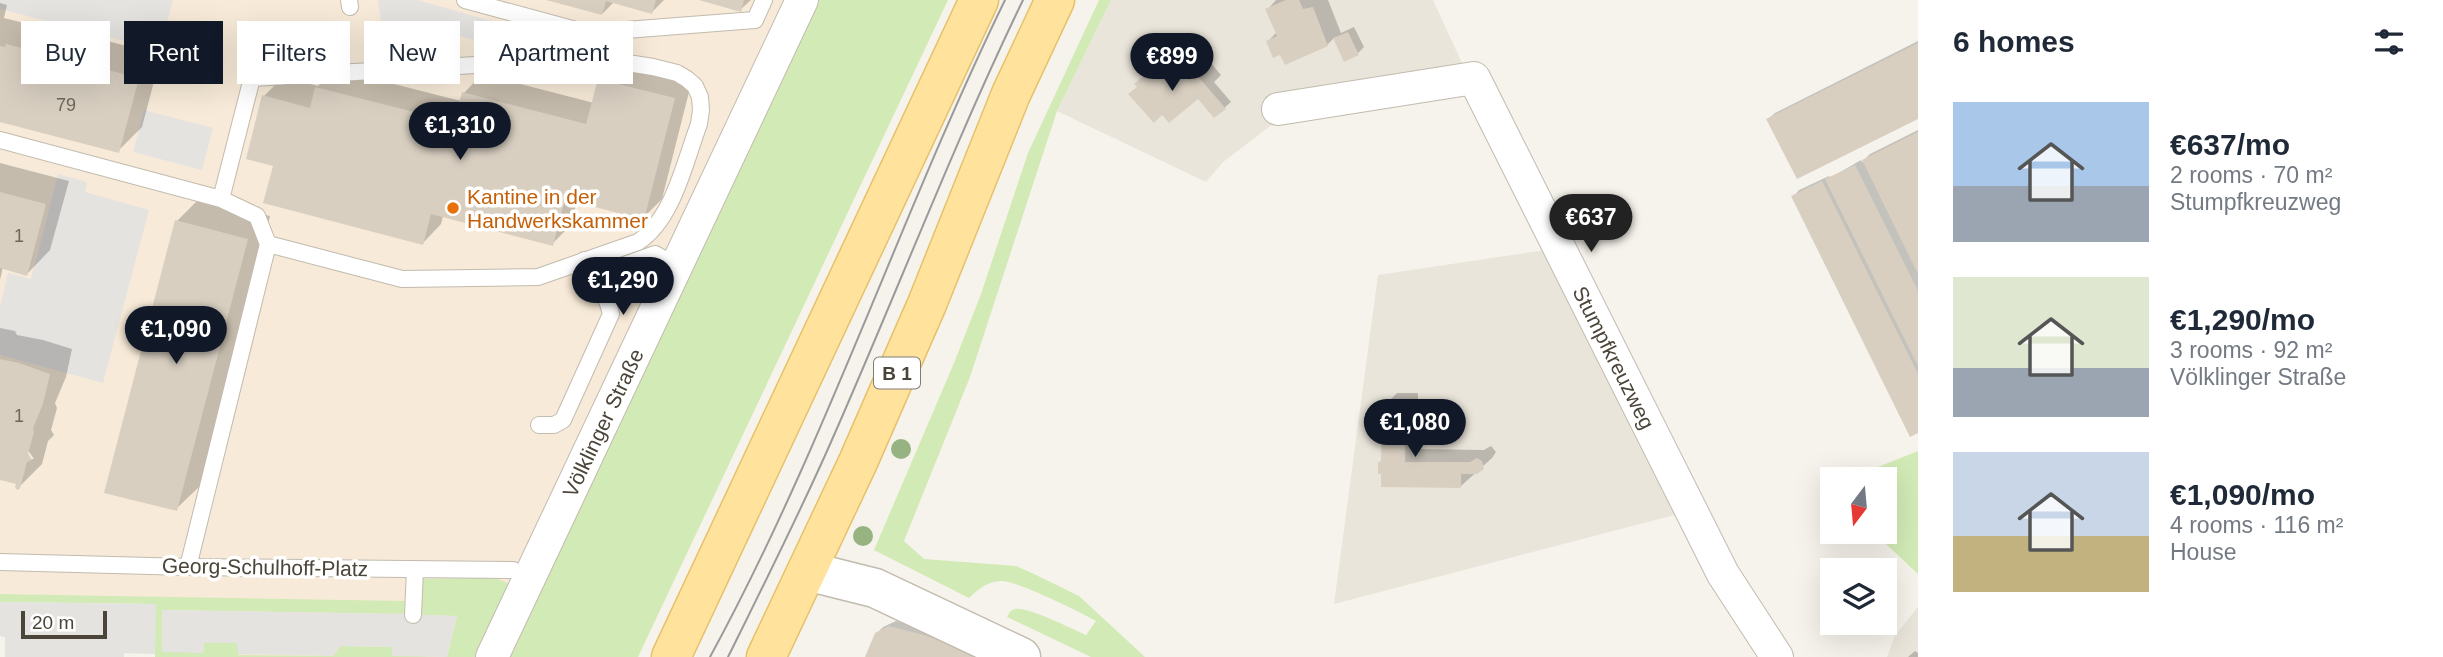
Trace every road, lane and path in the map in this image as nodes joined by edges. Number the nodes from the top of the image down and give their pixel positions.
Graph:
1 (465, 0) edge
2 (764, 0) edge
3 (802, 0) edge
4 (979, 0) edge
5 (1055, 0) edge
6 (1278, 109) dead end
7 (0, 140) edge
8 (222, 199) junction
9 (268, 244) junction
10 (584, 260) junction
11 (677, 266) junction
12 (591, 277) junction
13 (539, 425) dead end
14 (0, 562) edge
15 (188, 567) junction
16 (415, 569) junction
17 (807, 571) junction
18 (528, 577) junction
19 (413, 615) dead end
20 (775, 649) edge
21 (492, 657) edge
22 (671, 657) edge
23 (1021, 657) edge
24 (1777, 657) edge

1 - 2 lane
3 - 11 street, Völklinger Straße
4 - 22 main road
5 - 17 main road, B 1
6 - 24 street, Stumpfkreuzweg
7 - 8 lane
8 - 9 lane
8 - 10 lane
9 - 10 lane
9 - 15 lane
10 - 12 lane
11 - 12 lane
11 - 18 street, Völklinger Straße
12 - 13 lane
14 - 15 lane, Georg-Schulhoff-Platz
15 - 16 lane, Georg-Schulhoff-Platz
16 - 18 lane, Georg-Schulhoff-Platz
16 - 19 lane
17 - 20 main road, B 1
17 - 23 street
18 - 21 street, Völklinger Straße

